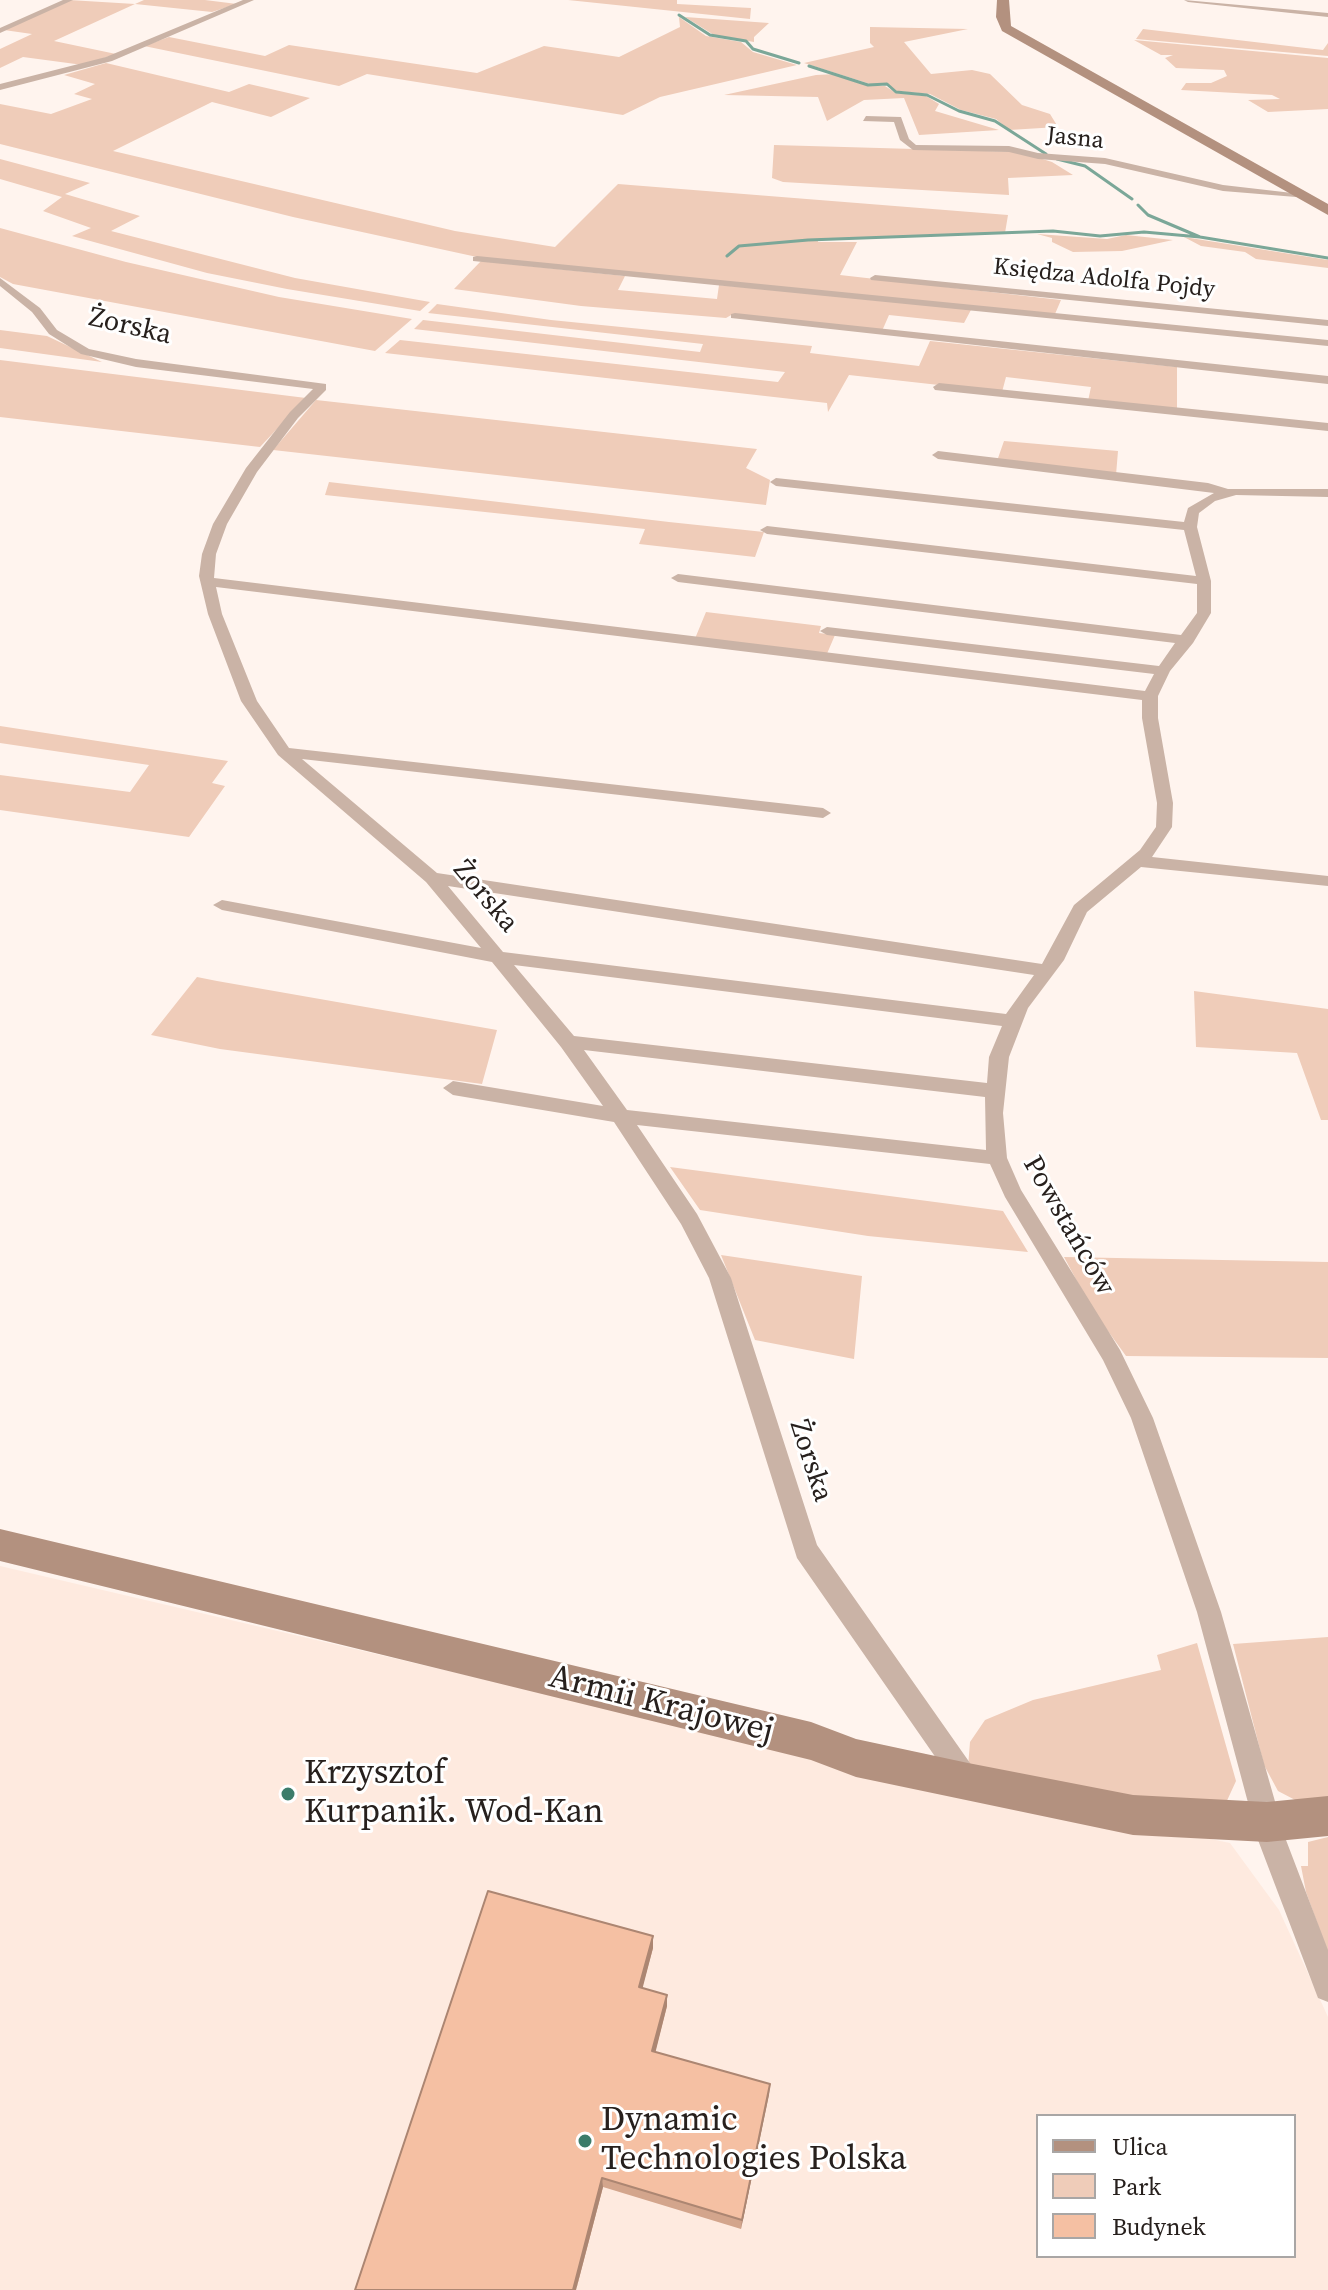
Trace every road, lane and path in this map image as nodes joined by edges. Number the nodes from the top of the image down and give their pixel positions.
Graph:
1 (69, 0) edge
2 (250, 0) edge
3 (1003, 0) edge
4 (1188, 0) edge
5 (1328, 15) edge
6 (0, 31) edge
7 (0, 79) edge
8 (18, 82) junction
9 (0, 87) edge
10 (866, 119) dead end
11 (1296, 194) junction
12 (1328, 210) edge
13 (477, 259) dead end
14 (875, 278) dead end
15 (0, 281) edge
16 (735, 316) dead end
17 (1328, 323) edge
18 (1328, 343) edge
19 (1328, 380) edge
20 (939, 387) dead end
21 (1328, 427) edge
22 (938, 455) dead end
23 (776, 482) dead end
24 (1227, 493) junction
25 (1328, 493) edge
26 (1190, 527) junction
27 (767, 530) dead end
28 (678, 578) dead end
29 (1204, 581) junction
30 (208, 582) junction
31 (827, 631) dead end
32 (1188, 640) junction
33 (1163, 671) junction
34 (1150, 696) junction
35 (284, 752) junction
36 (823, 813) dead end
37 (1138, 861) junction
38 (432, 878) junction
39 (1328, 881) edge
40 (222, 905) dead end
41 (496, 957) junction
42 (1047, 971) junction
43 (1010, 1021) junction
44 (568, 1042) junction
45 (453, 1088) dead end
46 (995, 1091) junction
47 (620, 1116) junction
48 (997, 1158) junction
49 (0, 1545) edge
50 (968, 1782) junction
51 (1328, 1816) edge
52 (1267, 1822) junction
53 (1328, 1988) edge

1 - 6 street
2 - 8 street
3 - 11 street
4 - 5 street
7 - 8 street
8 - 9 street
10 - 11 street, Jasna
11 - 12 street
13 - 18 street
14 - 17 street, Księdza Adolfa Pojdy
15 - 30 street, Żorska
16 - 19 street
20 - 21 street
22 - 24 street
23 - 26 street
24 - 25 street
24 - 26 street
26 - 29 street
27 - 29 street
28 - 32 street
29 - 32 street
30 - 34 street
30 - 35 street, Żorska
31 - 33 street
32 - 33 street
33 - 34 street
34 - 37 street, Powstańców
35 - 36 street
35 - 38 street, Żorska
37 - 39 street
37 - 42 street, Powstańców
38 - 41 street, Żorska
38 - 42 street
40 - 41 street
41 - 43 street
41 - 44 street, Żorska
42 - 43 street, Powstańców
43 - 46 street, Powstańców
44 - 46 street
44 - 47 street, Żorska
45 - 47 street
46 - 48 street, Powstańców
47 - 48 street
47 - 50 street, Żorska
48 - 52 street, Powstańców
49 - 50 street, Armii Krajowej
50 - 52 street, Armii Krajowej
51 - 52 street, Armii Krajowej
52 - 53 street, Powstańców

